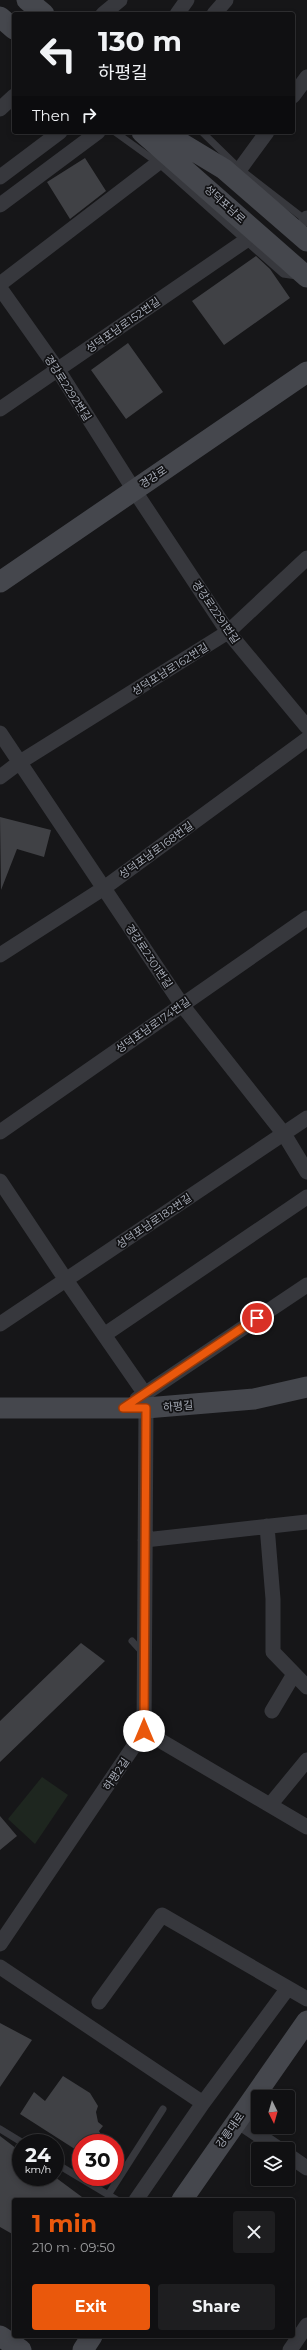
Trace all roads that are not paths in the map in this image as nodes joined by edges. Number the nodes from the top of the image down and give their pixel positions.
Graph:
1 (27, 0) edge
2 (120, 0) edge
3 (187, 0) edge
4 (226, 0) edge
5 (42, 12) edge
6 (105, 12) edge
7 (178, 12) edge
8 (216, 12) edge
9 (0, 17) edge
10 (12, 27) edge
11 (307, 77) edge
12 (295, 93) edge
13 (12, 98) edge
14 (0, 109) edge
15 (57, 134) edge
16 (95, 134) edge
17 (122, 134) edge
18 (146, 134) edge
19 (204, 134) edge
20 (266, 134) edge
21 (170, 148) edge
22 (240, 169) junction
23 (0, 177) edge
24 (0, 205) edge
25 (307, 219) edge
26 (245, 240) junction
27 (307, 241) edge
28 (307, 277) edge
29 (0, 284) edge
30 (0, 288) edge
31 (58, 370) junction
32 (307, 372) edge
33 (0, 409) edge
34 (134, 490) junction
35 (307, 558) edge
36 (0, 582) edge
37 (228, 632) junction
38 (307, 728) edge
39 (0, 733) edge
40 (307, 739) edge
41 (20, 762) junction
42 (0, 777) edge
43 (104, 888) junction
44 (307, 918) edge
45 (0, 955) edge
46 (182, 1004) junction
47 (307, 1118) edge
48 (0, 1132) edge
49 (284, 1134) junction
50 (307, 1172) edge
51 (0, 1181) edge
52 (307, 1197) edge
53 (66, 1280) junction
54 (307, 1285) edge
55 (0, 1324) edge
56 (104, 1335) junction
57 (307, 1387) edge
58 (145, 1401) junction
59 (0, 1408) edge
60 (307, 1522) edge
61 (267, 1526) junction
62 (145, 1540) junction
63 (132, 1641) dead end
64 (145, 1654) junction
65 (294, 1674) junction
66 (307, 1687) edge
67 (272, 1712) dead end
68 (144, 1731) junction
69 (307, 1760) edge
70 (270, 1805) junction
71 (307, 1827) edge
72 (0, 1944) edge
73 (0, 1967) edge
74 (288, 1988) junction
75 (307, 1999) edge
76 (99, 2002) dead end
77 (307, 2021) edge
78 (203, 2103) junction
79 (163, 2109) dead end
80 (236, 2120) junction
81 (0, 2129) edge
82 (12, 2136) edge
83 (269, 2142) edge
84 (295, 2160) edge
85 (64, 2168) edge
86 (307, 2168) edge
87 (108, 2195) junction
88 (113, 2198) edge
89 (137, 2198) edge
90 (183, 2198) edge
91 (307, 2325) edge
92 (0, 2336) edge
93 (91, 2338) edge
94 (21, 2350) edge
95 (83, 2350) edge
96 (290, 2350) edge

1 - 5 street
2 - 6 street
3 - 7 street
4 - 8 street
9 - 10 street
11 - 12 street
13 - 14 street
15 - 23 street
16 - 24 street
17 - 21 lane
18 - 21 street, 성덕포남로
19 - 22 lane
20 - 22 street
21 - 26 lane
21 - 27 street, 성덕포남로
21 - 28 street, 성덕포남로
21 - 29 street
22 - 25 lane
26 - 28 lane
26 - 31 street, 성덕포남로152번길
30 - 31 street, 경강로2292번길
31 - 33 street, 성덕포남로152번길
31 - 34 street, 경강로2292번길
32 - 34 street, 경강로
34 - 36 street, 경강로
34 - 37 street, 경강로2291번길
35 - 37 street, 성덕포남로162번길
37 - 38 street, 경강로2291번길
37 - 41 street, 성덕포남로162번길
39 - 41 street, 경강로2301번길
40 - 43 street, 성덕포남로168번길
41 - 42 street, 성덕포남로162번길
41 - 43 street, 경강로2301번길
43 - 45 street, 성덕포남로168번길
43 - 46 street, 경강로2301번길
44 - 46 street, 성덕포남로174번길
46 - 48 street, 성덕포남로174번길
46 - 49 street, 경강로2301번길
47 - 49 street, 성덕포남로182번길
49 - 50 street, 경강로2301번길
49 - 53 street, 성덕포남로182번길
51 - 53 street
52 - 56 street
53 - 55 street, 성덕포남로182번길
53 - 56 street
54 - 58 street
56 - 58 street
57 - 58 street, 하평길
58 - 59 street, 하평길
58 - 62 street
60 - 61 street
61 - 62 street
61 - 65 street
62 - 64 street
63 - 64 lane
64 - 68 street
65 - 66 street
65 - 67 street
68 - 70 street
68 - 72 street, 하평2길
69 - 70 street
70 - 71 street
73 - 78 street
74 - 75 street
74 - 76 street
74 - 78 street
77 - 80 street, 강릉대로
78 - 89 street
79 - 87 lane
80 - 83 street
80 - 90 street, 강릉대로
81 - 82 lane
84 - 86 street
85 - 87 lane
87 - 88 lane
91 - 96 street
92 - 94 street
93 - 95 street

